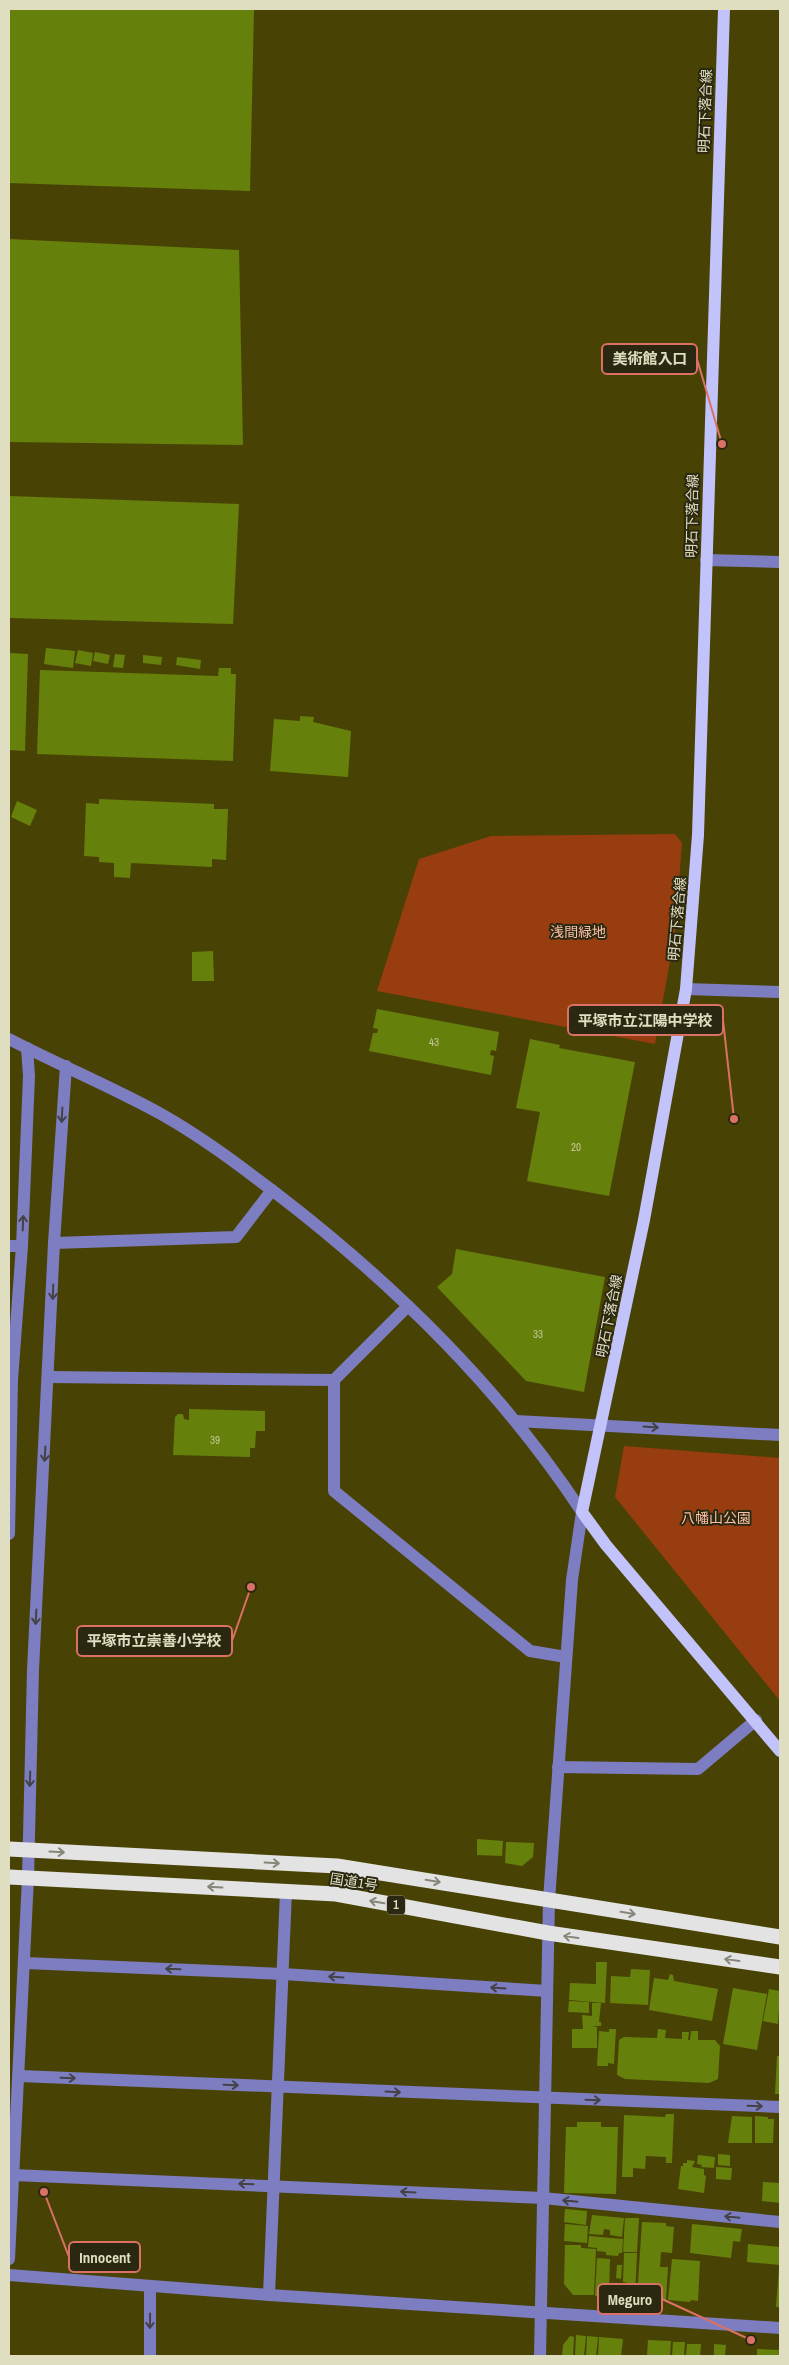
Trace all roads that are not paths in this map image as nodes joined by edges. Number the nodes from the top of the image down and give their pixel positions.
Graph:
1 (724, 9) edge
2 (706, 560) junction
3 (780, 562) edge
4 (686, 989) junction
5 (780, 992) edge
6 (9, 1039) edge
7 (27, 1048) junction
8 (66, 1066) junction
9 (272, 1190) junction
10 (54, 1243) junction
11 (9, 1246) edge
12 (22, 1246) junction
13 (408, 1306) junction
14 (49, 1377) junction
15 (10, 1380) edge
16 (334, 1380) junction
17 (516, 1421) junction
18 (602, 1424) junction
19 (780, 1435) edge
20 (582, 1512) junction
21 (9, 1534) edge
22 (566, 1658) junction
23 (756, 1720) junction
24 (780, 1751) edge
25 (558, 1767) junction
26 (9, 1849) edge
27 (29, 1851) junction
28 (9, 1877) edge
29 (28, 1878) junction
30 (286, 1891) junction
31 (549, 1900) junction
32 (548, 1933) junction
33 (759, 1934) junction
34 (780, 1937) edge
35 (780, 1946) edge
36 (25, 1963) junction
37 (780, 1967) edge
38 (283, 1974) junction
39 (546, 1991) junction
40 (20, 2076) junction
41 (278, 2087) junction
42 (544, 2098) junction
43 (780, 2107) edge
44 (13, 2175) junction
45 (274, 2185) junction
46 (543, 2198) junction
47 (780, 2222) edge
48 (9, 2259) edge
49 (9, 2275) edge
50 (150, 2286) junction
51 (269, 2295) junction
52 (542, 2314) junction
53 (780, 2328) edge
54 (150, 2356) edge
55 (540, 2356) edge

1 - 2 main road, 明石下落合線
2 - 3 street
2 - 4 main road, 明石下落合線
4 - 5 street
4 - 18 main road, 明石下落合線
6 - 7 street
7 - 8 street
12 -> 7 street
8 - 9 street
8 -> 10 street
9 - 10 street
9 - 13 street
10 -> 14 street
11 - 12 street
12 - 15 street
13 - 16 street
13 - 17 street
14 - 16 street
14 -> 27 street
15 - 21 street
16 - 22 street
17 - 18 street
17 - 20 street
18 -> 19 street
18 - 20 main road, 明石下落合線
20 - 22 street
20 - 23 main road
22 - 25 street
23 - 24 main road
23 - 25 street
25 - 31 street
26 - 27 highway, 国道1号 / 1
27 - 29 street
27 -> 31 highway, 国道1号 / 1
28 - 29 highway, 国道1号 / 1
30 -> 29 highway, 国道1号 / 1
29 - 36 street
32 -> 30 highway, 国道1号 / 1
30 - 38 street
31 - 32 street
31 -> 33 highway, 国道1号 / 1
37 -> 32 highway, 国道1号 / 1
32 - 39 street
33 - 34 highway, 国道1号 / 1
33 - 35 highway
38 -> 36 street
36 - 40 street
39 -> 38 street
38 - 41 street
39 - 42 street
40 -> 41 street
40 - 44 street
41 -> 42 street
41 - 45 street
42 -> 43 street
42 - 46 street
45 -> 44 street
44 - 48 street
46 -> 45 street
45 - 51 street
47 -> 46 street
46 - 52 street
49 - 50 street
50 - 51 street
50 -> 54 street
51 - 52 street
52 - 53 street
52 - 55 street

